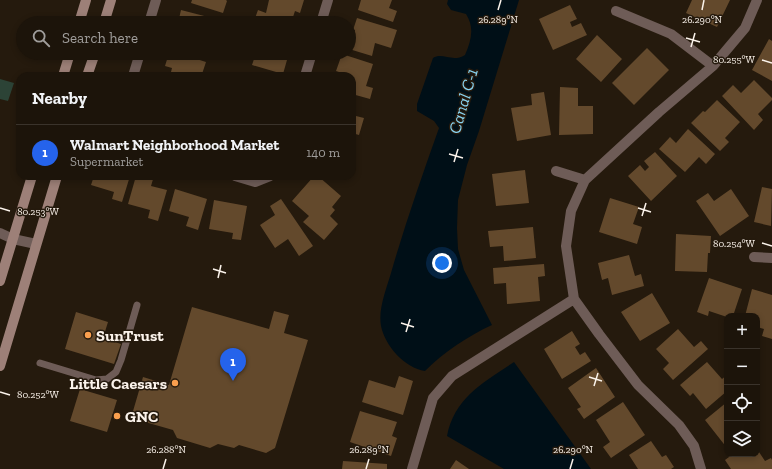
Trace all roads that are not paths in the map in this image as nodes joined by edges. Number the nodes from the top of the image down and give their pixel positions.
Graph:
1 (86, 0) edge
2 (111, 0) edge
3 (156, 0) edge
4 (328, 0) edge
5 (757, 0) edge
6 (616, 11) dead end
7 (81, 16) edge
8 (106, 16) edge
9 (151, 16) edge
10 (323, 16) edge
11 (68, 60) edge
12 (92, 60) edge
13 (138, 60) edge
14 (310, 60) edge
15 (713, 66) junction
16 (64, 72) edge
17 (89, 72) edge
18 (134, 72) edge
19 (306, 72) edge
20 (556, 171) dead end
21 (31, 180) edge
22 (56, 180) edge
23 (248, 180) edge
24 (260, 180) edge
25 (585, 180) junction
26 (0, 233) edge
27 (13, 239) junction
28 (36, 244) junction
29 (754, 257) dead end
30 (772, 258) edge
31 (0, 281) edge
32 (574, 299) junction
33 (137, 305) dead end
34 (40, 364) dead end
35 (0, 366) edge
36 (412, 469) edge
37 (701, 469) edge

1 - 7 main road
2 - 8 main road
3 - 9 street
4 - 10 street
5 - 15 street
6 - 15 street
11 - 16 main road
12 - 17 main road
13 - 18 street
14 - 19 street
15 - 25 street
20 - 25 street
21 - 27 main road
22 - 28 main road
23 - 24 street
25 - 32 street
26 - 27 street
27 - 28 street
27 - 31 main road
28 - 35 main road
29 - 30 street
32 - 36 street
32 - 37 street
33 - 34 lane

